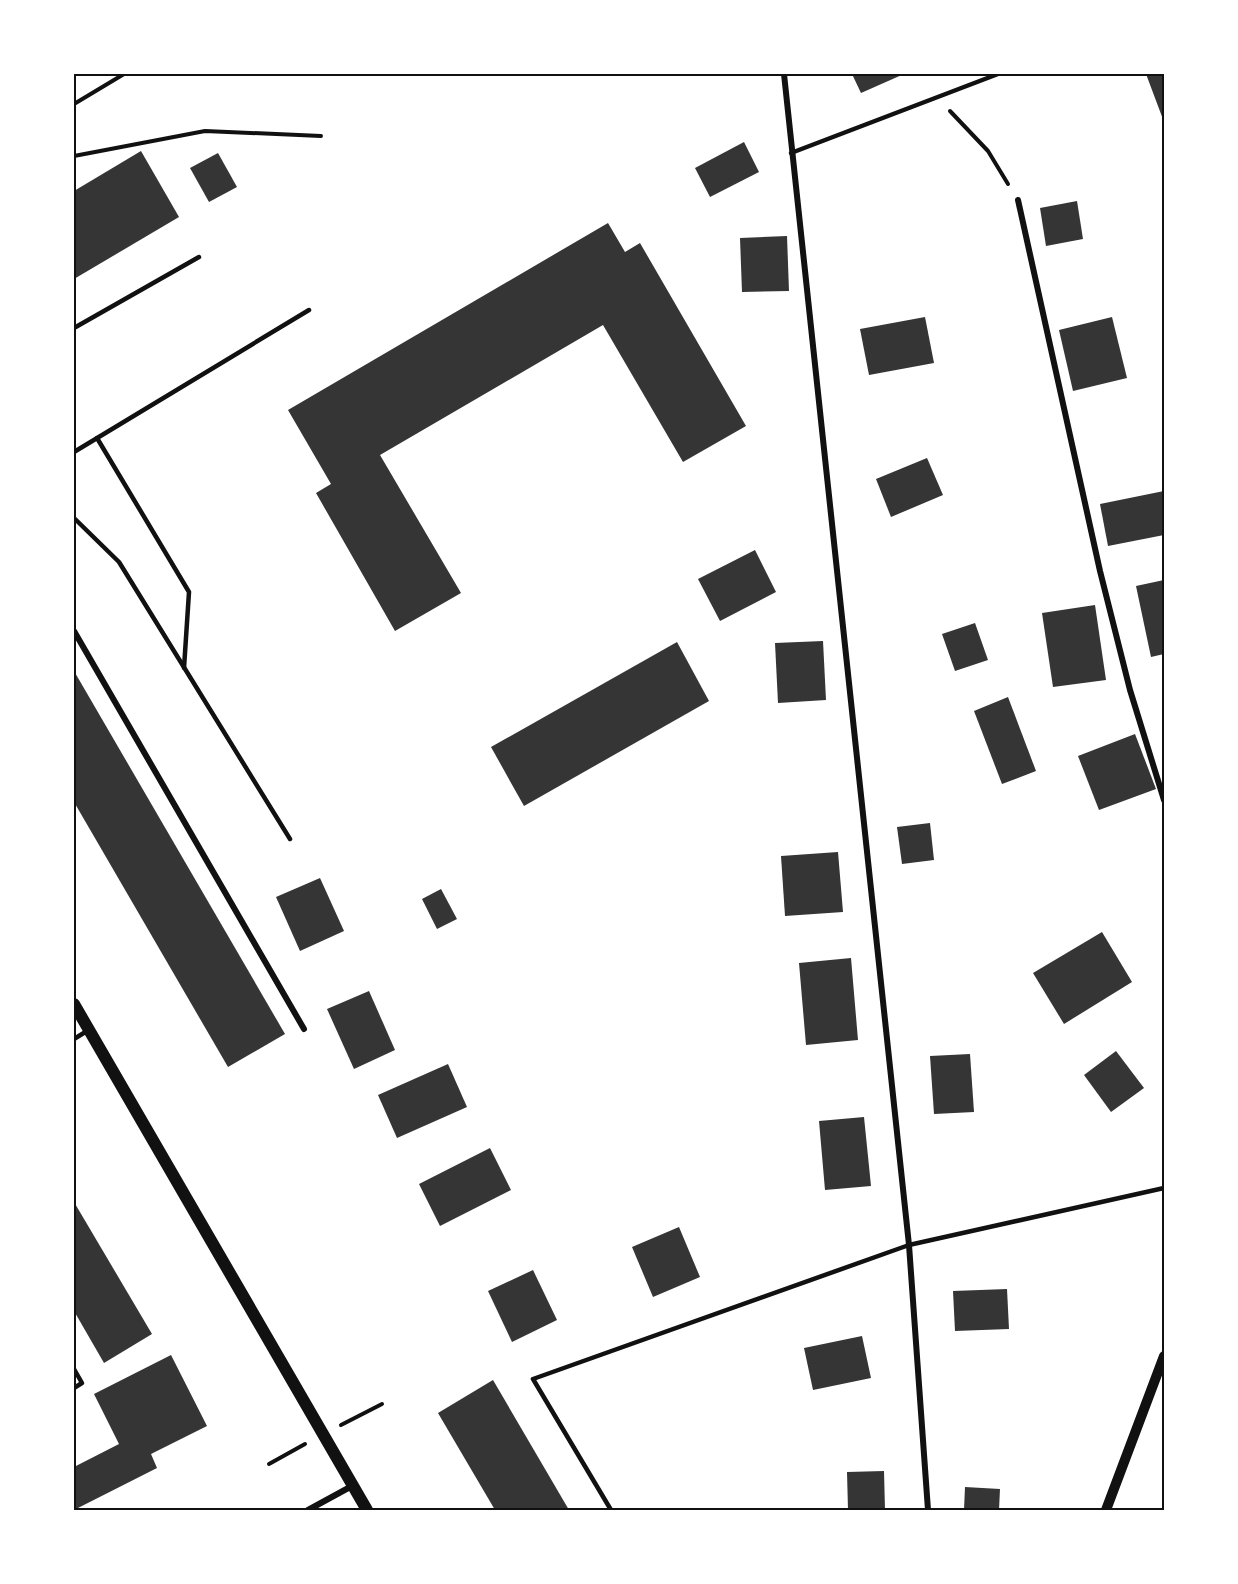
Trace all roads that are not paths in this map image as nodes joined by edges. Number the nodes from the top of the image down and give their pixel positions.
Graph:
1 (784, 74) edge
2 (998, 74) edge
3 (791, 153) junction
4 (1018, 200) road end
5 (199, 257) dead end
6 (309, 310) dead end
7 (74, 328) edge
8 (97, 438) junction
9 (74, 452) edge
10 (74, 518) edge
11 (74, 631) edge
12 (184, 668) junction
13 (1164, 800) edge
14 (290, 839) dead end
15 (74, 1004) edge
16 (89, 1029) junction
17 (304, 1029) dead end
18 (74, 1039) edge
19 (1164, 1188) edge
20 (909, 1245) junction
21 (1164, 1356) edge
22 (74, 1369) edge
23 (74, 1388) edge
24 (353, 1486) junction
25 (308, 1510) edge
26 (367, 1510) edge
27 (611, 1510) edge
28 (928, 1510) edge
29 (1106, 1510) edge

1 - 3 street
2 - 3 lane
3 - 20 street
4 - 13 street
5 - 7 lane
6 - 8 lane
8 - 9 lane
8 - 12 lane
10 - 12 lane
11 - 17 street
12 - 14 lane
15 - 16 main road
16 - 18 lane
16 - 24 main road
19 - 20 lane
20 - 27 lane
20 - 28 street
21 - 29 street
22 - 23 lane
24 - 25 street
24 - 26 main road

